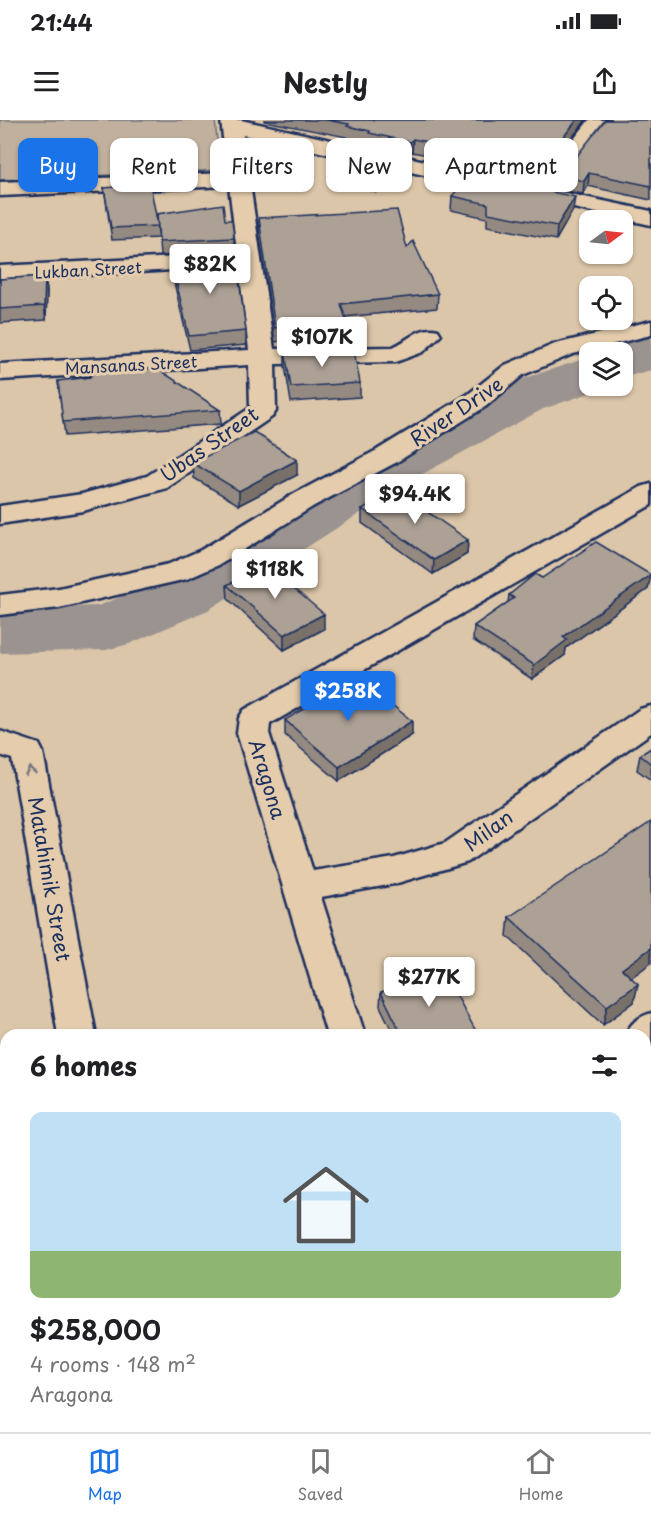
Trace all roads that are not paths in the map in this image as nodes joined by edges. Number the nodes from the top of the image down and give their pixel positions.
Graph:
1 (600, 120) edge
2 (231, 123) edge
3 (233, 138) edge
4 (210, 180) edge
5 (0, 189) edge
6 (240, 192) edge
7 (542, 194) junction
8 (651, 218) edge
9 (248, 260) junction
10 (0, 273) edge
11 (651, 328) edge
12 (429, 336) dead end
13 (262, 357) junction
14 (0, 372) edge
15 (651, 493) edge
16 (0, 515) edge
17 (0, 605) edge
18 (651, 717) edge
19 (0, 743) edge
20 (302, 887) junction
21 (76, 1029) edge
22 (344, 1029) edge

1 - 7 street
2 - 3 street
2 - 7 street
4 - 5 street
6 - 9 street
7 - 8 street
9 - 10 street, Lukban Street
9 - 13 street
11 - 17 street, River Drive
12 - 13 street, Mansanas Street
13 - 14 street, Mansanas Street
13 - 16 street, Ubas Street
15 - 20 street, Aragona
18 - 20 street, Milan
21 -> 19 street, Matahimik Street
20 - 22 street, Aragona

